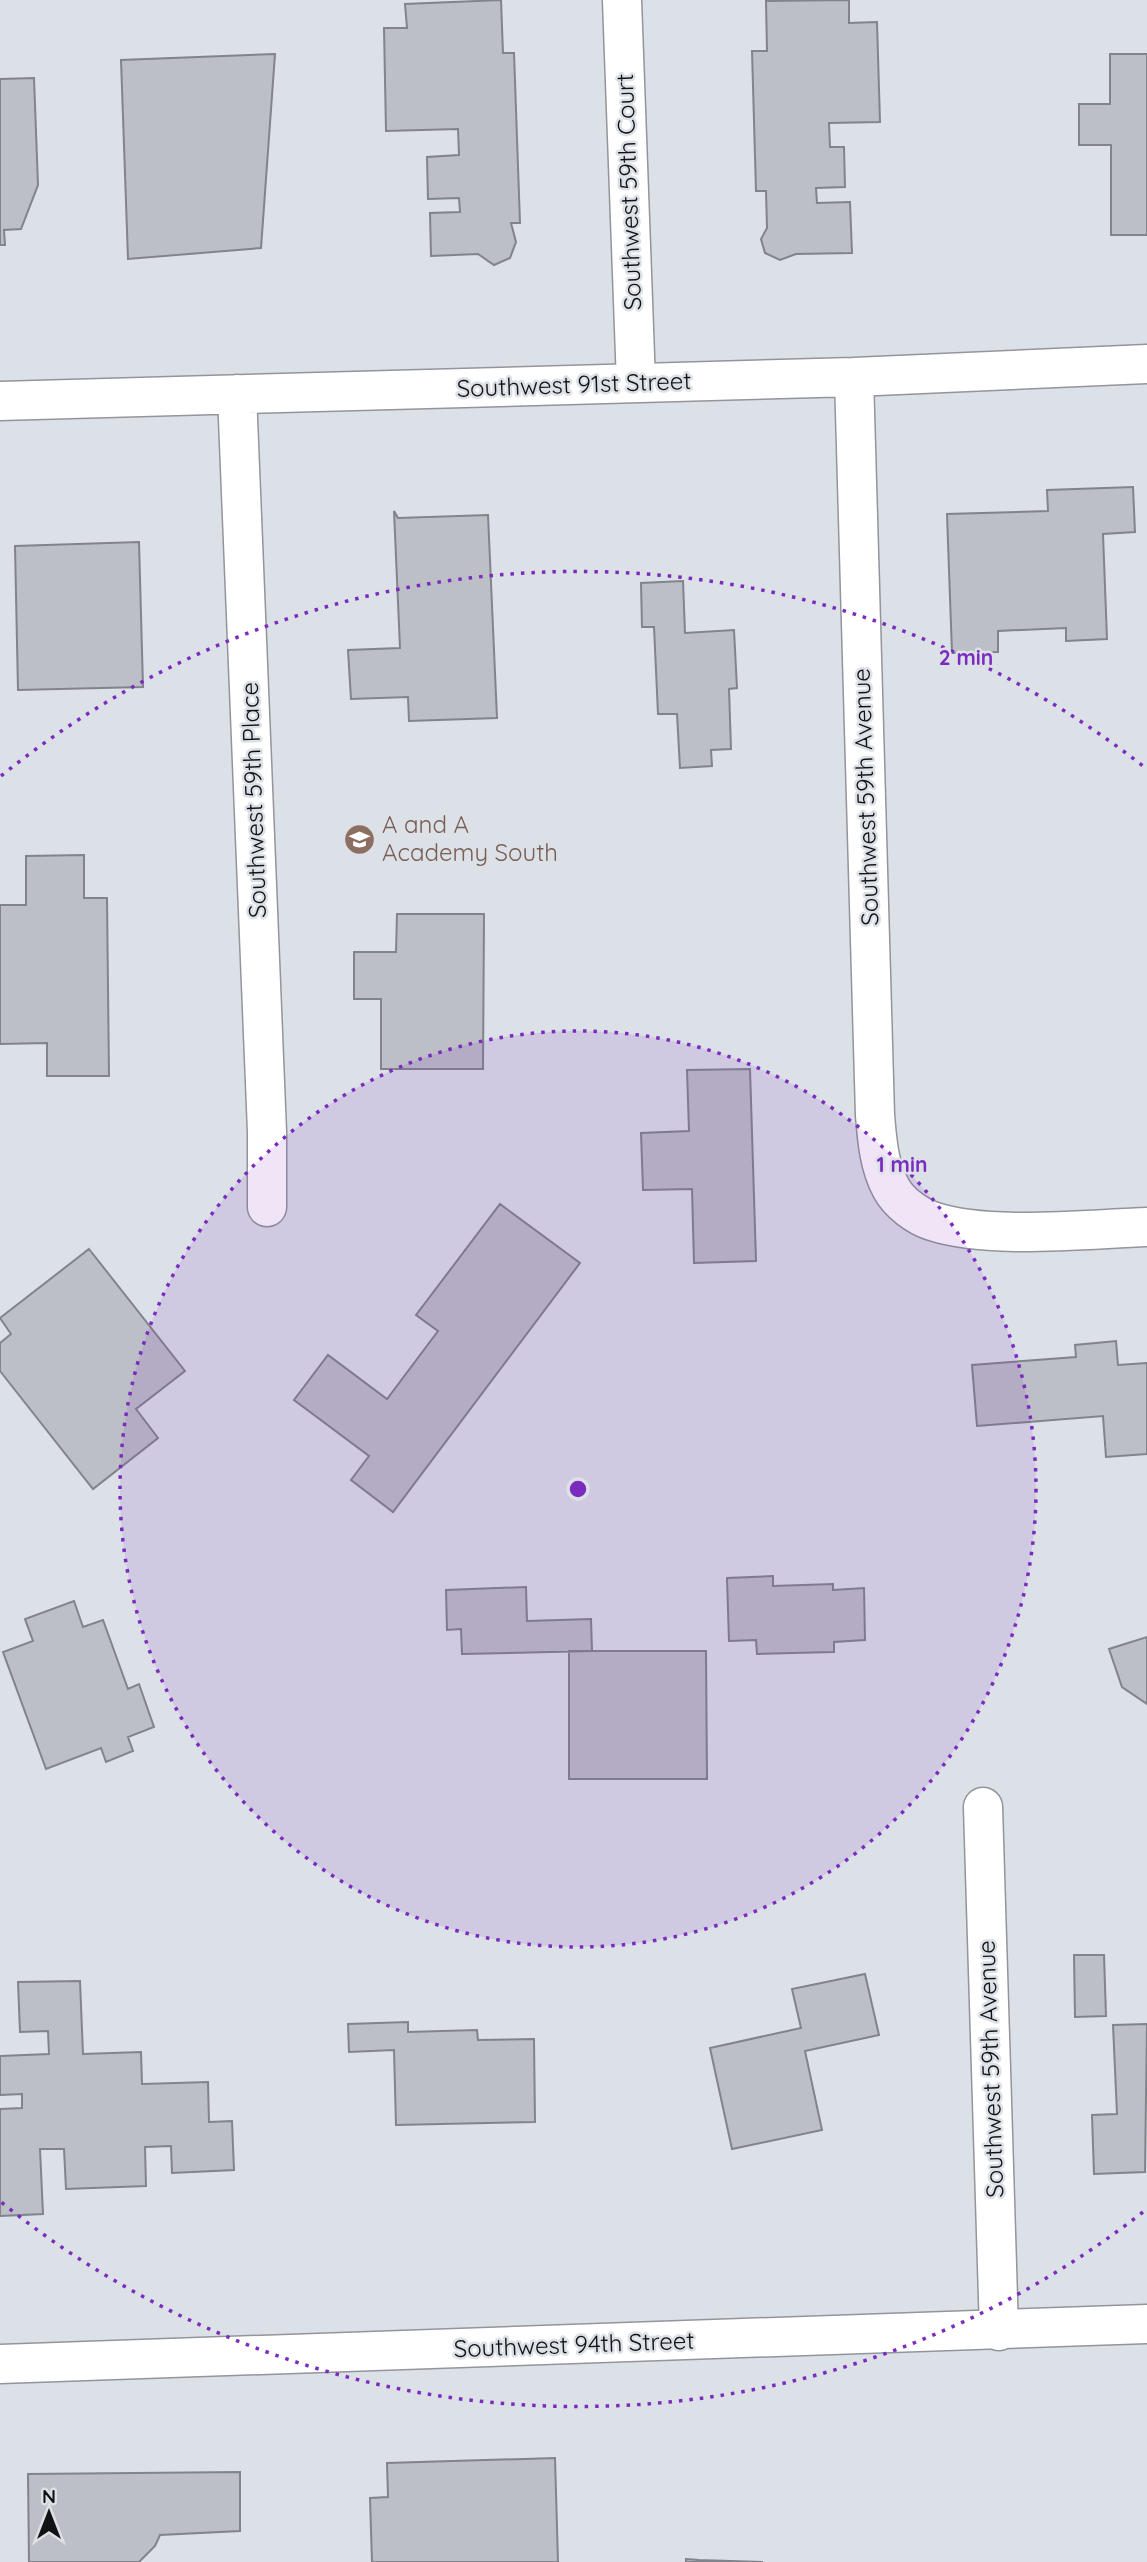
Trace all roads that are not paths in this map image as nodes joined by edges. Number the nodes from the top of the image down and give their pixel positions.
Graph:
1 (622, 0) edge
2 (1147, 364) edge
3 (855, 377) junction
4 (636, 383) junction
5 (237, 394) junction
6 (0, 401) edge
7 (267, 1207) dead end
8 (1147, 1227) edge
9 (983, 1807) dead end
10 (1147, 2324) edge
11 (999, 2331) junction
12 (0, 2364) edge

1 - 4 street, Southwest 59th Court
2 - 3 street, Southwest 91st Street
3 - 4 street, Southwest 91st Street
3 - 8 street, Southwest 59th Avenue
4 - 5 street, Southwest 91st Street
5 - 6 street, Southwest 91st Street
5 - 7 street, Southwest 59th Place
9 - 11 street, Southwest 59th Avenue
10 - 11 street, Southwest 94th Street
11 - 12 street, Southwest 94th Street

